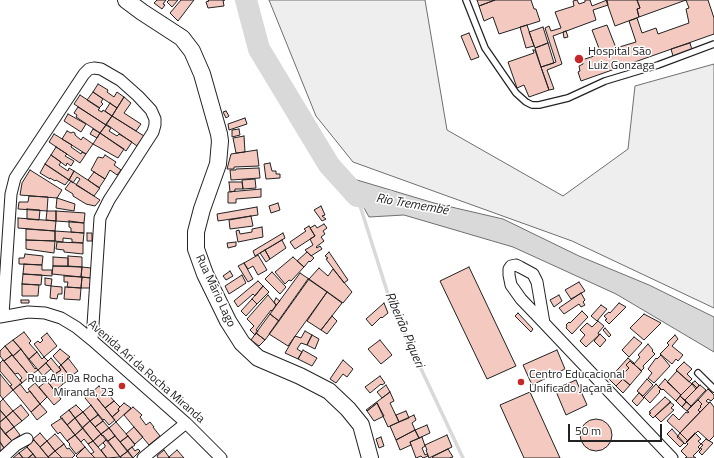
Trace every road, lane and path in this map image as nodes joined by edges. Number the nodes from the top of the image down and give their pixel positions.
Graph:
1 (126, 0) edge
2 (466, 0) edge
3 (714, 44) edge
4 (2, 316) edge
5 (544, 324) junction
6 (92, 340) junction
7 (698, 373) dead end
8 (714, 389) edge
9 (186, 424) junction
10 (27, 439) dead end
11 (2, 458) edge
12 (143, 458) edge
13 (221, 458) edge
14 (370, 458) edge
15 (672, 458) edge

1 - 14 street, Rua Mário Lago
2 - 3 lane
4 - 6 street, Avenida Ari da Rocha Miranda
4 - 6 street
5 - 5 street
5 - 15 street
6 - 9 street, Avenida Ari da Rocha Miranda
7 - 8 lane
9 - 12 street
9 - 13 street, Avenida Ari da Rocha Miranda
10 - 11 street

